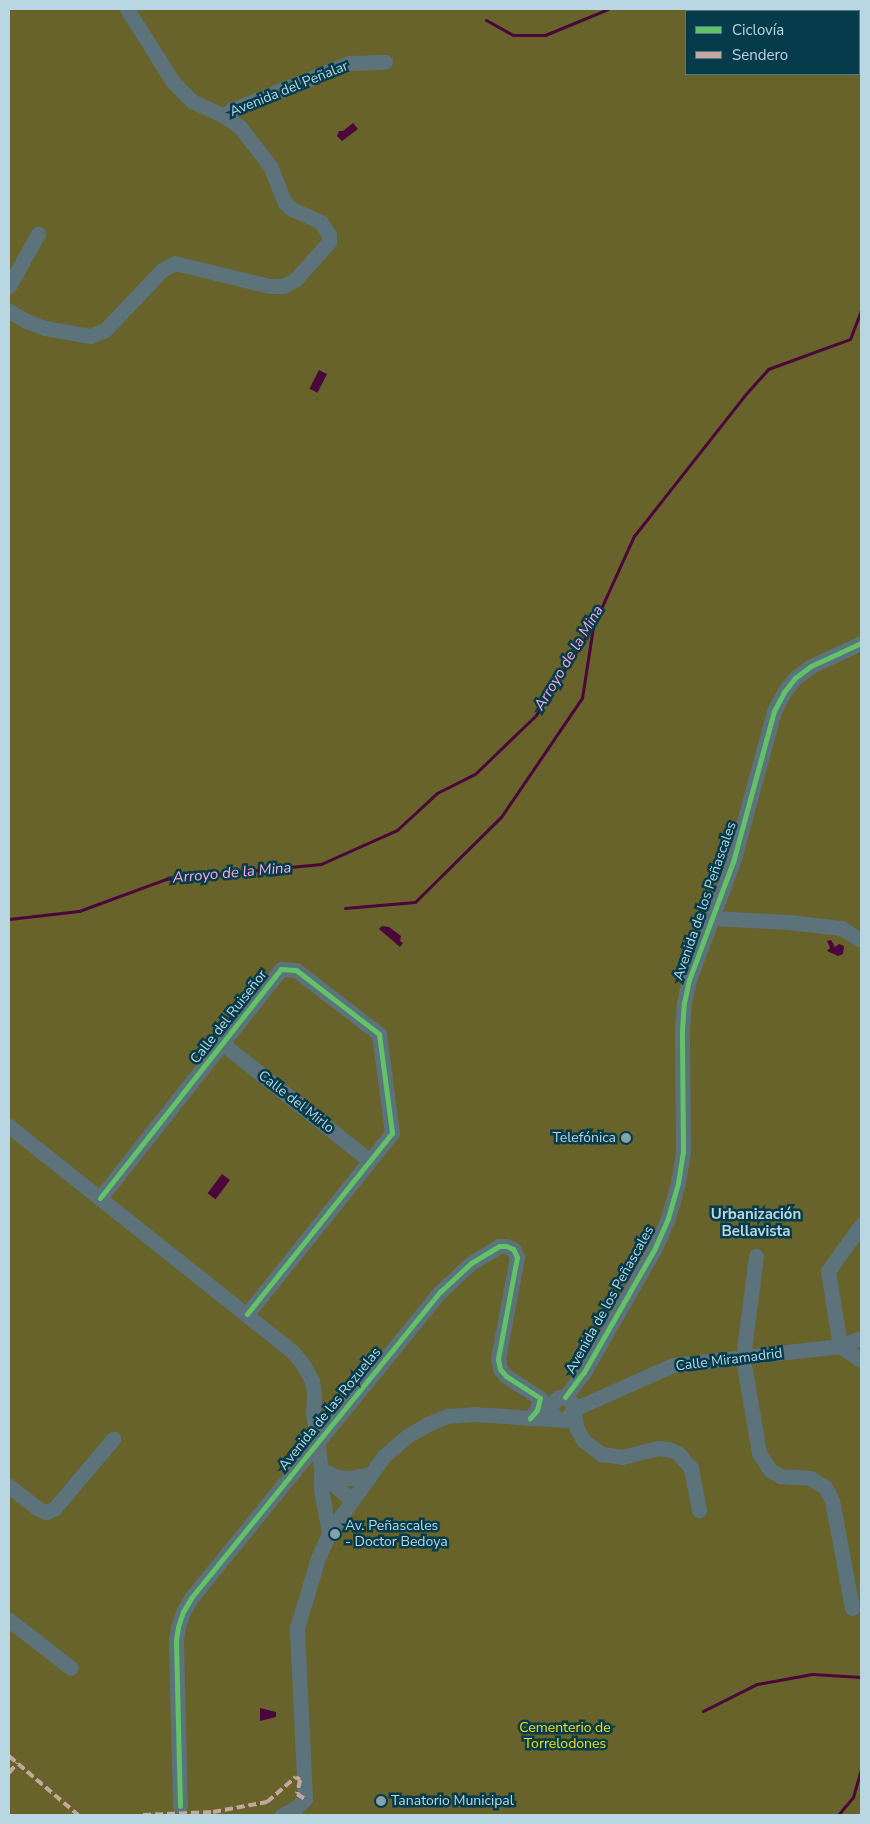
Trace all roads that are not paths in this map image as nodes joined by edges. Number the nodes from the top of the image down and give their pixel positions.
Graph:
1 (127, 9) edge
2 (385, 62) dead end
3 (224, 116) junction
4 (38, 234) dead end
5 (9, 286) edge
6 (9, 310) edge
7 (861, 643) edge
8 (712, 918) junction
9 (861, 940) edge
10 (223, 1044) junction
11 (9, 1126) edge
12 (369, 1160) junction
13 (100, 1198) junction
14 (861, 1225) edge
15 (756, 1256) dead end
16 (247, 1314) junction
17 (861, 1338) edge
18 (840, 1346) junction
19 (743, 1358) junction
20 (861, 1360) edge
21 (556, 1409) junction
22 (113, 1439) dead end
23 (317, 1444) junction
24 (322, 1469) junction
25 (370, 1474) junction
26 (9, 1486) edge
27 (321, 1489) junction
28 (349, 1505) junction
29 (699, 1510) dead end
30 (329, 1533) junction
31 (852, 1608) dead end
32 (9, 1620) edge
33 (71, 1668) dead end
34 (180, 1806) dead end
35 (282, 1815) edge

1 - 3 street, Avenida del Peñalar
2 - 3 street, Avenida del Peñalar
3 - 6 street, Avenida del Peñalar
4 - 5 street
7 - 8 street, Avenida de los Peñascales
8 - 9 street
8 - 21 street, Avenida de los Peñascales
10 - 12 street, Calle del Mirlo
10 - 12 street, Calle del Ruiseñor
10 - 13 street, Calle del Ruiseñor
11 - 13 street
12 - 16 street, Calle del Ruiseñor
13 - 16 street
14 - 18 street
15 - 19 street
16 - 23 street
17 - 18 street, Calle Miramadrid
18 - 19 street, Calle Miramadrid
18 - 20 street
19 - 21 street, Calle Miramadrid
19 - 31 street
21 - 23 street, Avenida de las Rozuelas
21 - 25 street
21 - 29 street
22 - 26 street
23 - 24 street
23 - 34 street, Avenida de las Rozuelas
24 - 25 street
24 - 27 street
24 - 28 street
25 - 28 street
27 - 28 street
27 - 30 street
28 - 30 street
30 - 35 street
32 - 33 street

